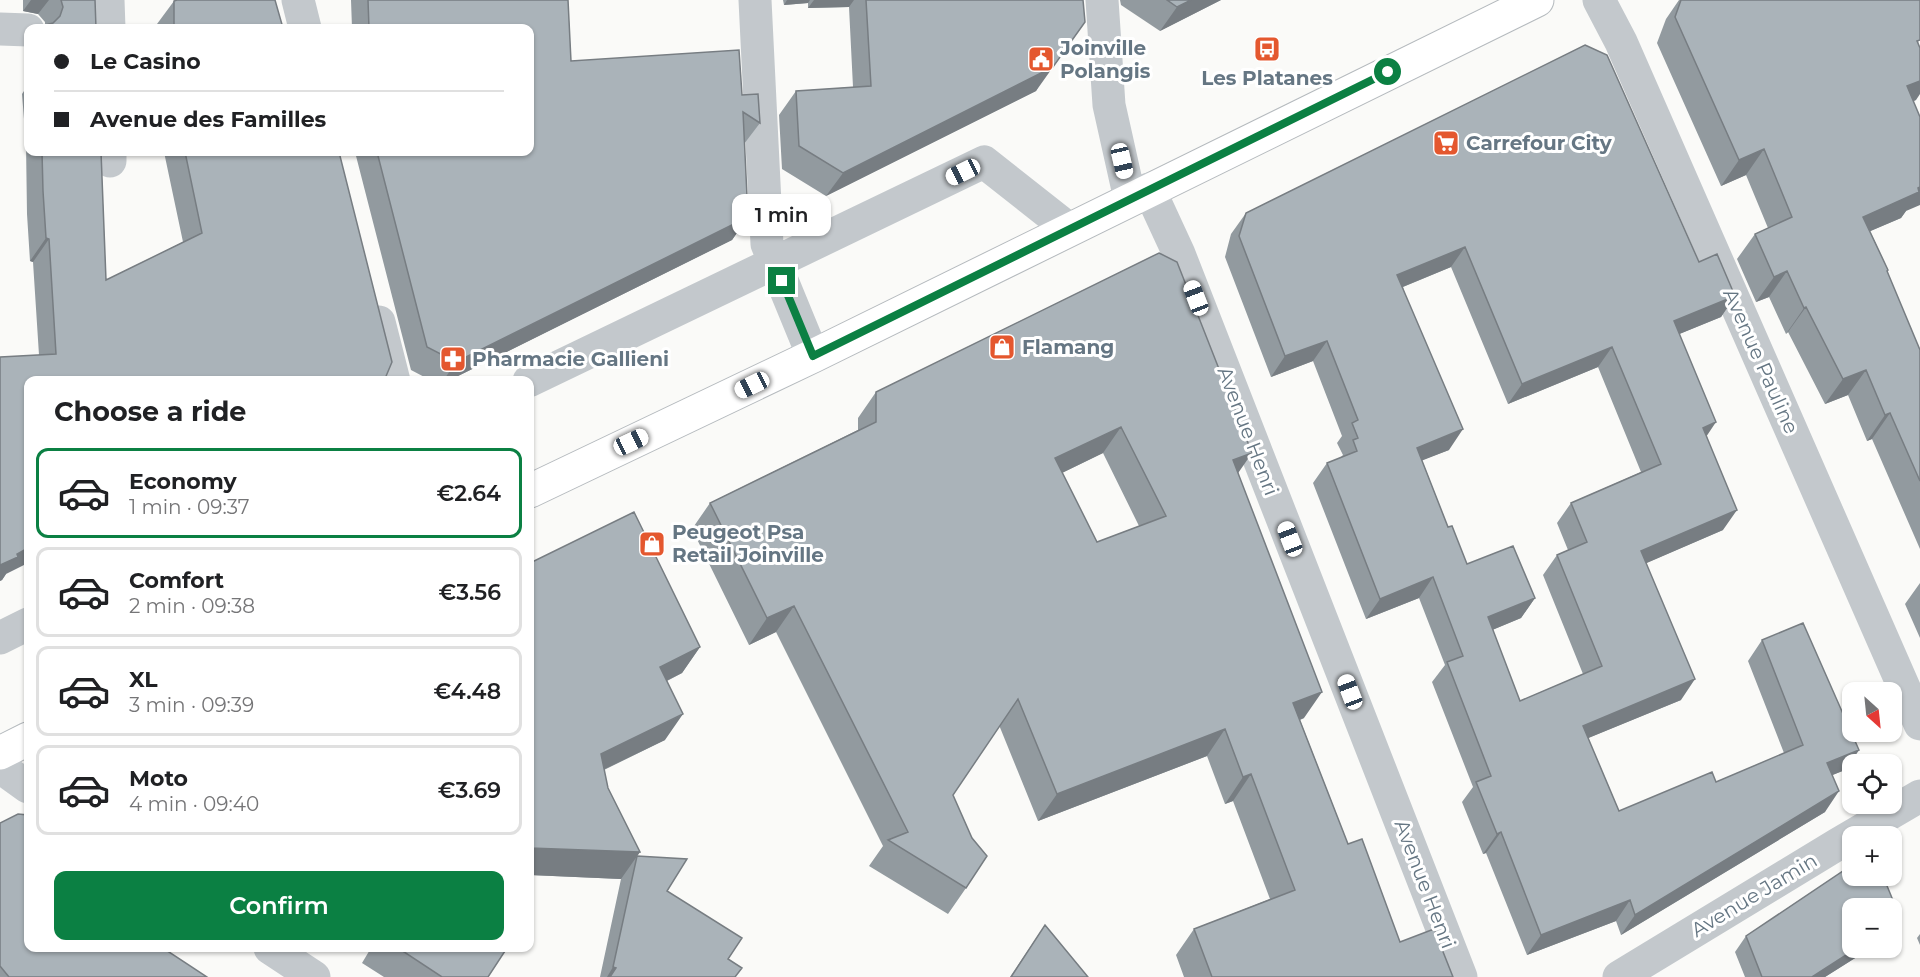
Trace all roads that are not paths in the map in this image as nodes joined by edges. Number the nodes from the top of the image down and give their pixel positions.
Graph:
1 (108, 0) edge
2 (298, 0) edge
3 (755, 0) edge
4 (1102, 0) edge
5 (1537, 0) edge
6 (1599, 0) edge
7 (109, 24) edge
8 (304, 24) edge
9 (0, 29) edge
10 (24, 30) edge
11 (1140, 194) junction
12 (1069, 229) junction
13 (774, 262) junction
14 (371, 289) edge
15 (813, 356) junction
16 (393, 376) edge
17 (534, 379) edge
18 (534, 489) edge
19 (24, 626) edge
20 (0, 638) edge
21 (1920, 724) edge
22 (24, 741) edge
23 (0, 753) edge
24 (0, 767) edge
25 (24, 784) edge
26 (1920, 796) edge
27 (276, 952) edge
28 (314, 977) edge
29 (1461, 977) edge
30 (1619, 977) edge

1 - 7 street
2 - 8 street
3 - 13 street
4 - 11 street, Avenue Henri
5 - 11 main road
6 - 21 street, Avenue Pauline
9 - 10 street
11 - 12 main road
11 - 29 street, Avenue Henri
12 - 13 street
12 - 15 main road
13 - 15 street
13 - 17 street
14 - 16 street
15 - 18 main road
19 - 20 street
22 - 23 main road
24 - 25 street
26 - 30 street, Avenue Jamin
27 - 28 street

